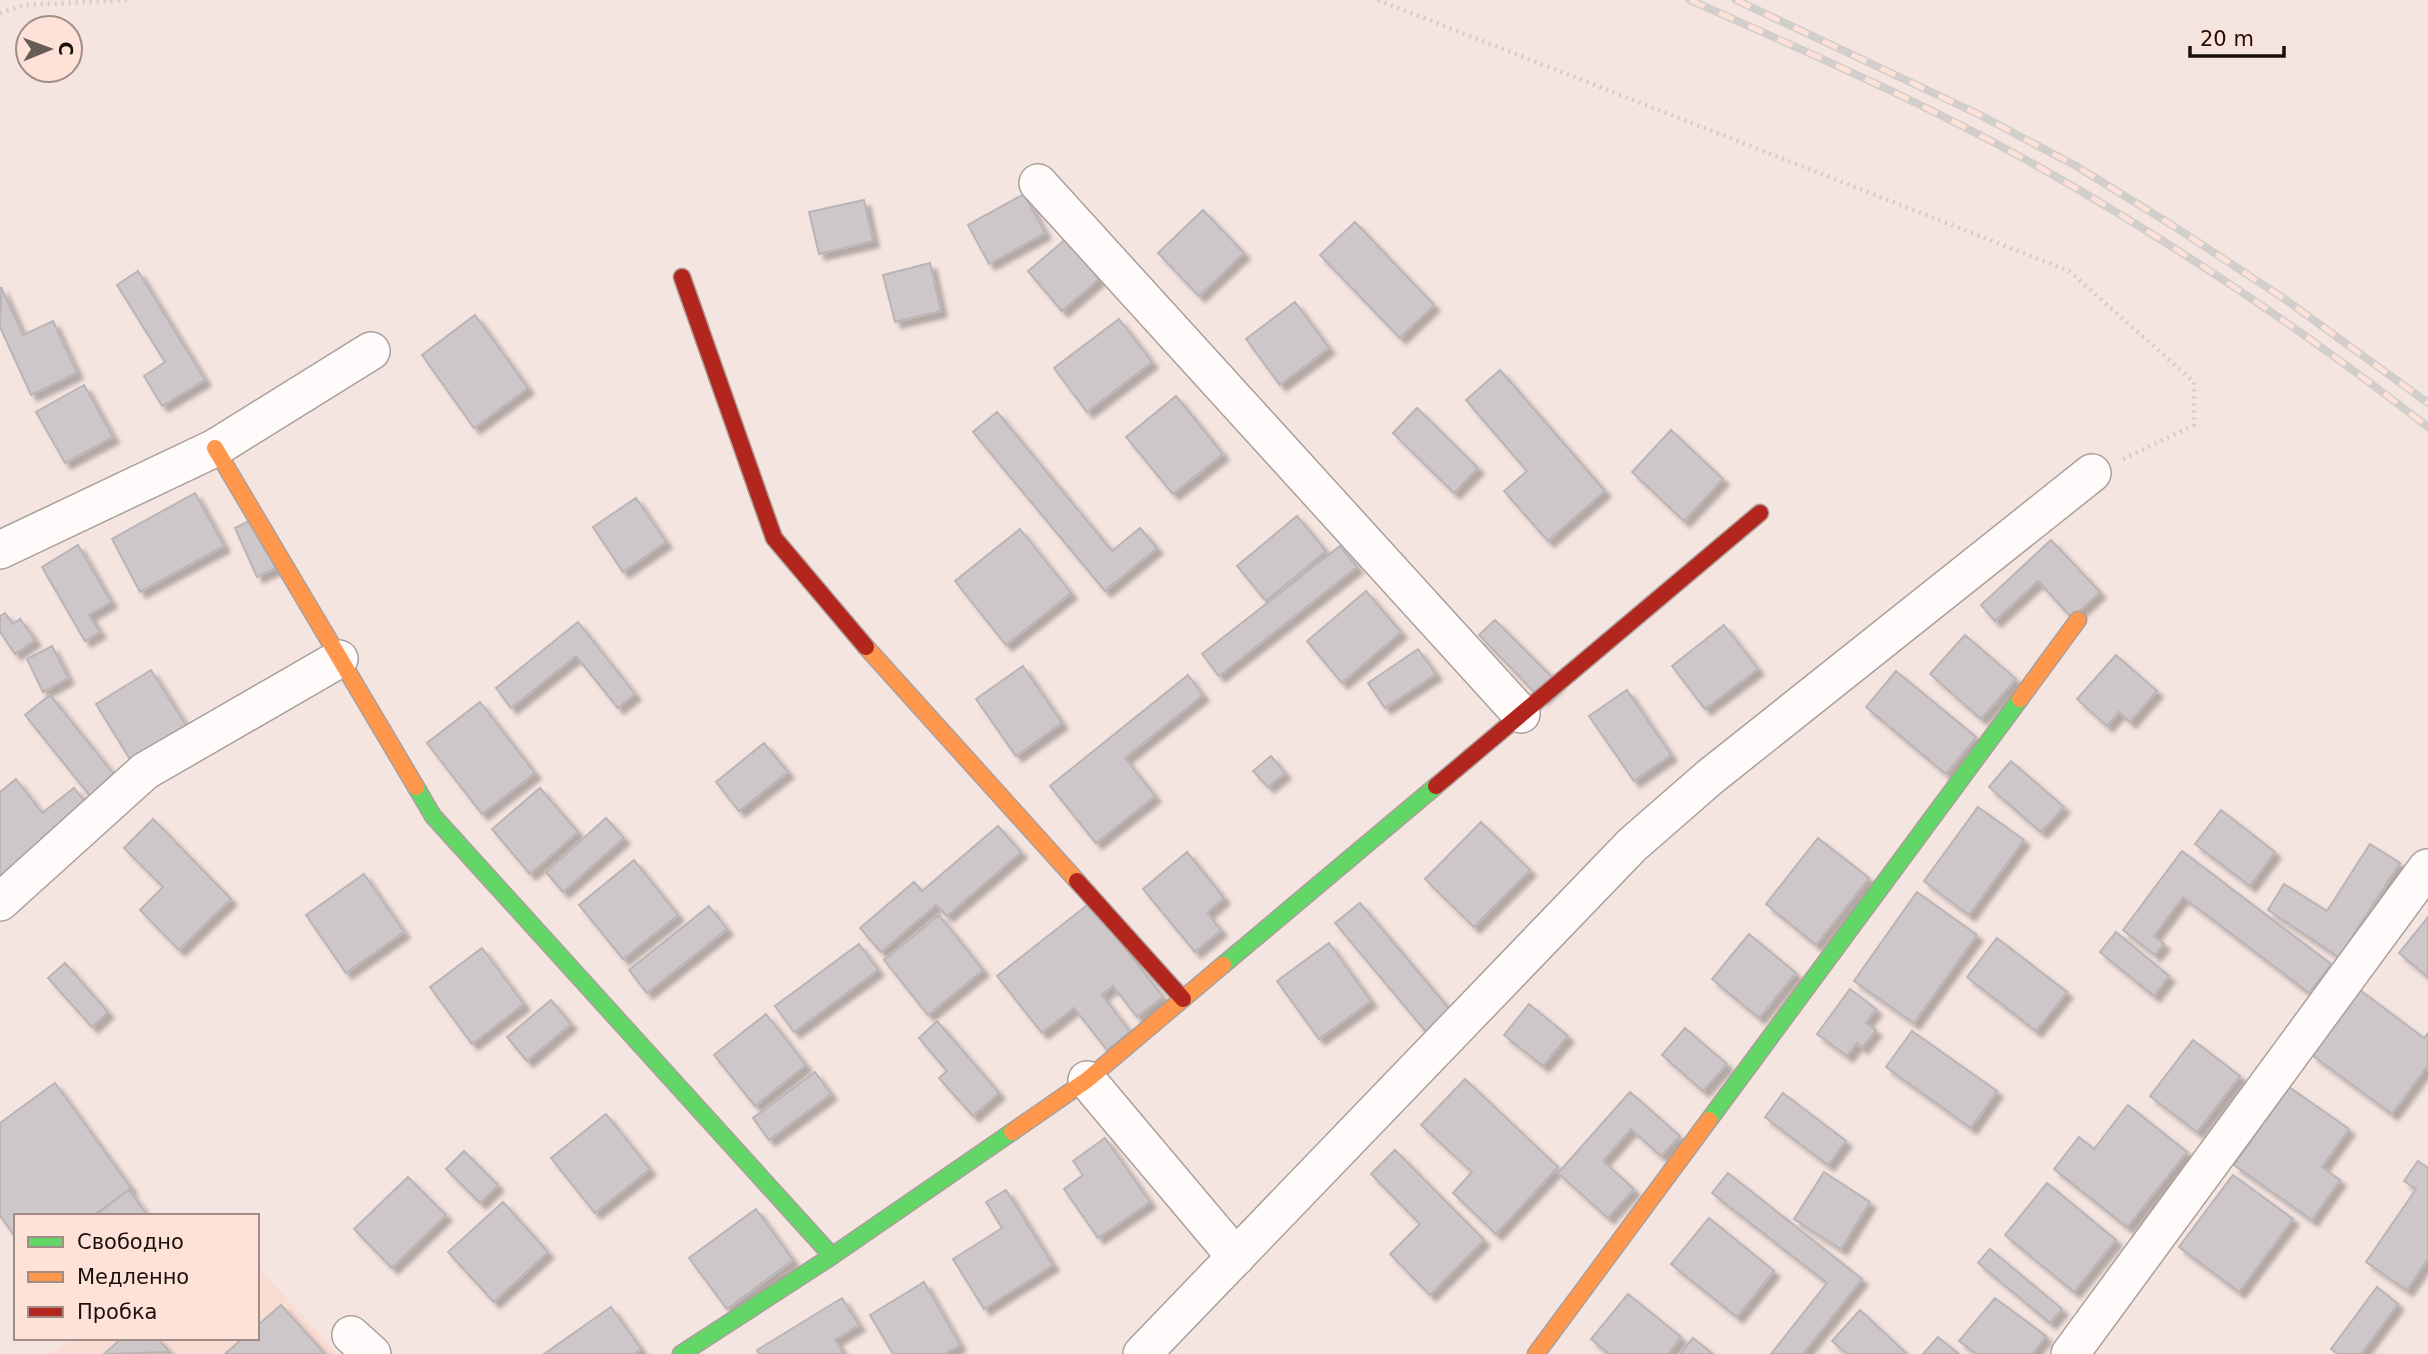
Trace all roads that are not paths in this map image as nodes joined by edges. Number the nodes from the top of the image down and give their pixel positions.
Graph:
1 (1038, 183) dead end
2 (682, 277) dead end
3 (371, 351) dead end
4 (215, 448) junction
5 (2092, 473) road end
6 (1760, 513) dead end
7 (0, 550) edge
8 (2078, 620) dead end
9 (339, 659) junction
10 (1521, 714) junction
11 (2427, 868) edge
12 (0, 902) edge
13 (1183, 999) junction
14 (1087, 1080) junction
15 (832, 1256) junction
16 (1236, 1257) junction
17 (681, 1354) edge
18 (1142, 1354) edge
19 (1536, 1354) edge
20 (2070, 1354) edge

1 - 10 street
2 - 13 street
3 - 4 street
4 - 7 street
4 - 9 street
5 - 16 street
6 - 10 street
8 - 19 street
9 - 12 street
9 - 15 street
10 - 13 street
11 - 20 street
13 - 14 street
14 - 15 street
14 - 16 street
15 - 17 street
16 - 18 street

